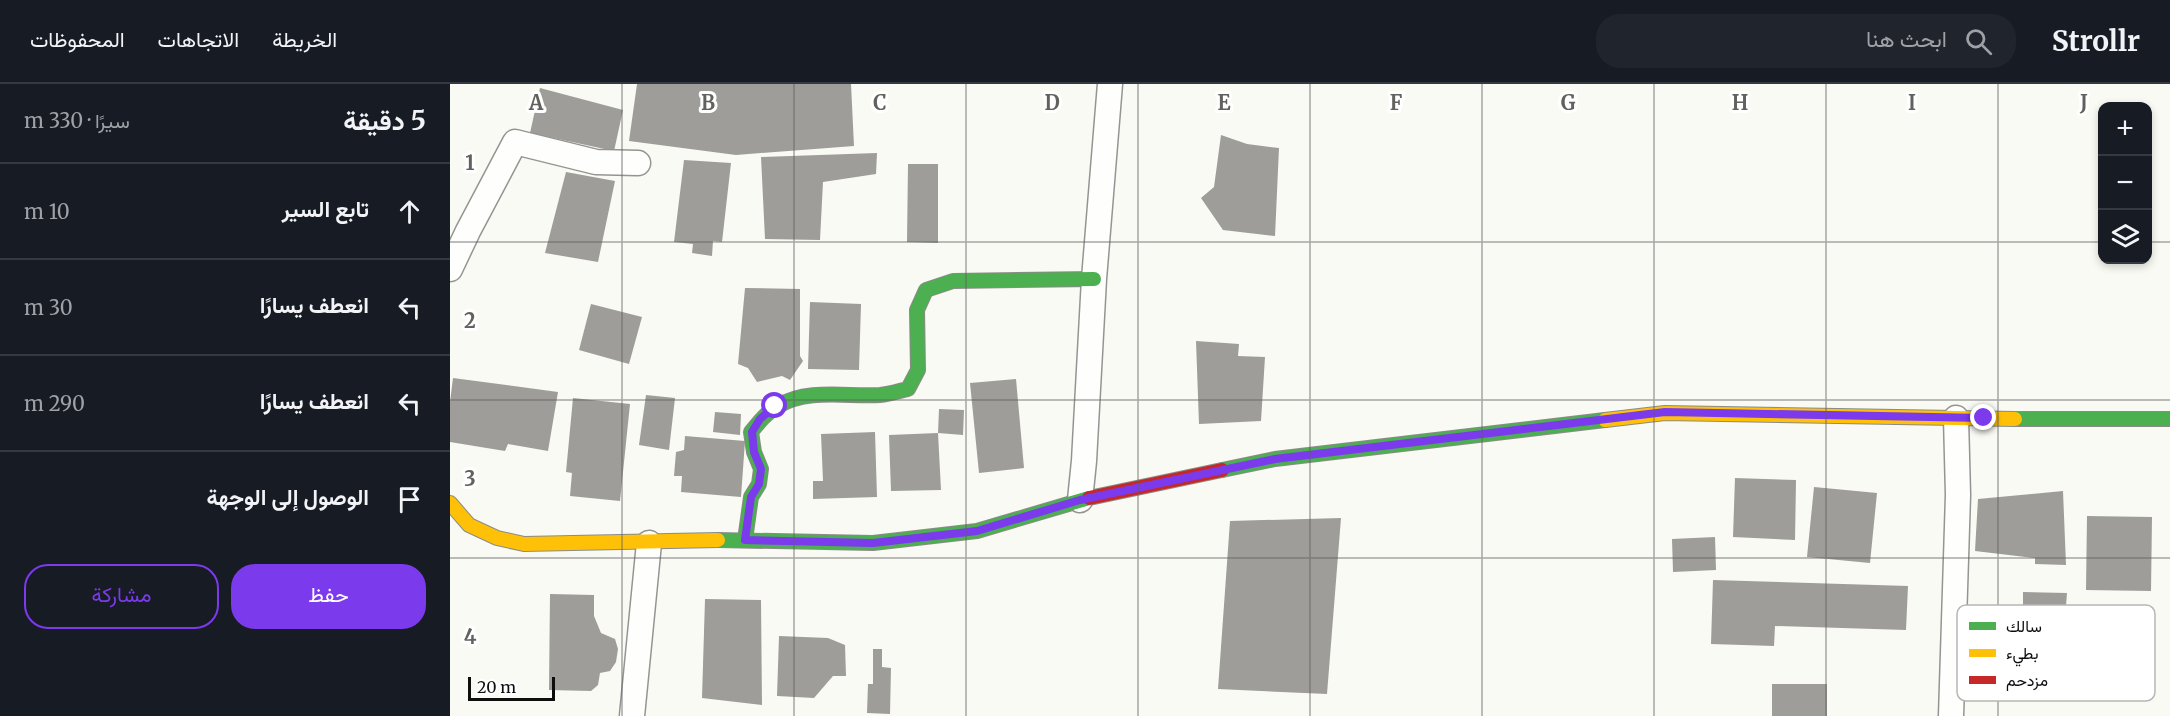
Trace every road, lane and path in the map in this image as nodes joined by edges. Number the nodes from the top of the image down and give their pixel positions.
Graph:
1 (1110, 84) edge
2 (638, 162) dead end
3 (450, 269) edge
4 (1094, 279) junction
5 (1956, 418) junction
6 (2170, 419) edge
7 (1080, 500) junction
8 (450, 504) edge
9 (745, 540) junction
10 (649, 543) junction
11 (632, 716) edge
12 (1951, 716) edge

1 - 4 street
2 - 3 street
4 - 7 street
4 - 9 street
5 - 6 street
5 - 7 street
5 - 12 street
7 - 9 street
8 - 10 street
9 - 10 street
10 - 11 street

